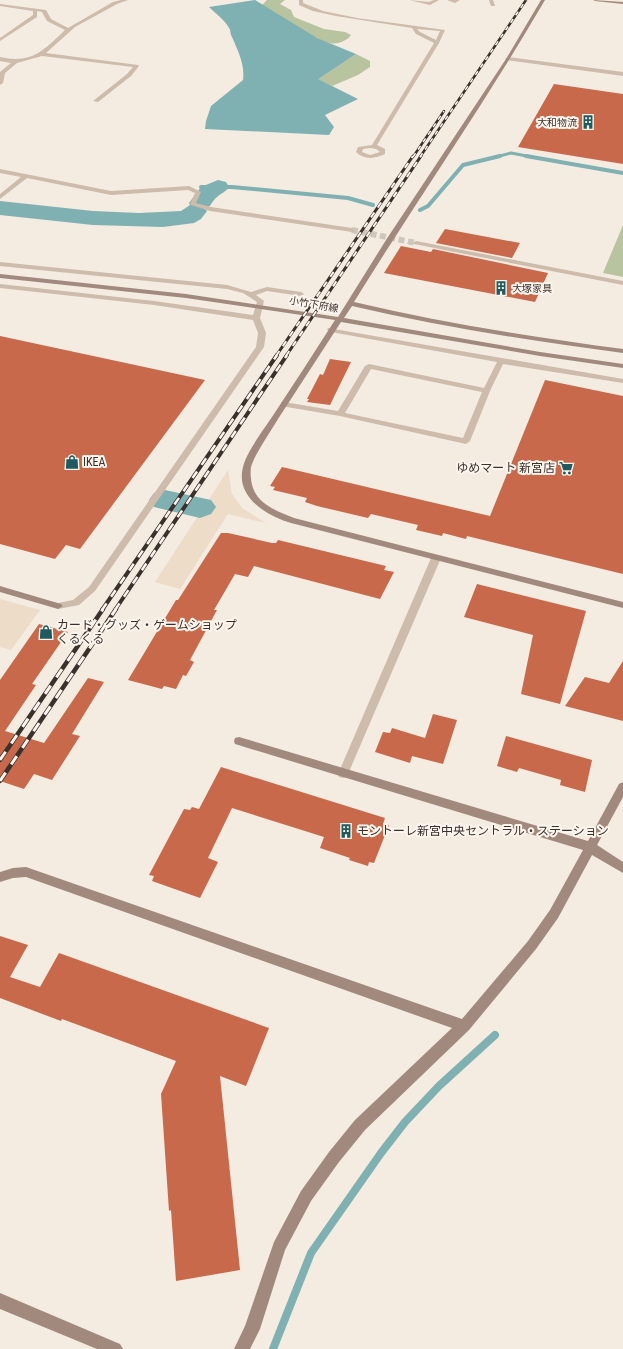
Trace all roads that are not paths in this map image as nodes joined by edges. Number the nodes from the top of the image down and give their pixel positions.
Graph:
1 (126, 0) edge
2 (301, 0) edge
3 (411, 0) edge
4 (437, 0) edge
5 (450, 0) edge
6 (458, 0) edge
7 (543, 0) edge
8 (595, 0) edge
9 (623, 3) edge
10 (0, 5) edge
11 (35, 9) junction
12 (414, 27) junction
13 (68, 30) junction
14 (0, 40) edge
15 (437, 43) junction
16 (40, 54) junction
17 (0, 59) edge
18 (508, 59) junction
19 (15, 62) junction
20 (623, 74) edge
21 (0, 83) edge
22 (96, 101) dead end
23 (374, 146) dead end
24 (0, 171) edge
25 (26, 176) junction
26 (0, 197) edge
27 (352, 230) tunnel mouth
28 (416, 243) tunnel mouth
29 (0, 264) edge
30 (0, 276) edge
31 (623, 283) edge
32 (0, 286) edge
33 (250, 294) junction
34 (301, 294) dead end
35 (350, 303) junction
36 (256, 318) junction
37 (331, 330) junction
38 (623, 350) edge
39 (501, 361) junction
40 (623, 366) edge
41 (623, 381) edge
42 (486, 391) junction
43 (284, 404) junction
44 (340, 414) junction
45 (436, 558) junction
46 (0, 589) edge
47 (623, 605) edge
48 (239, 741) dead end
49 (343, 774) junction
50 (623, 787) edge
51 (590, 848) junction
52 (623, 868) edge
53 (0, 877) edge
54 (464, 1026) junction
55 (0, 1301) edge
56 (115, 1349) edge
57 (242, 1349) edge

1 - 13 street
2 - 12 street
3 - 4 street
5 - 6 street
7 - 18 street
8 - 9 street
10 - 11 street
11 - 13 street
11 - 14 street
12 - 15 street
12 - 15 street
13 - 16 street
15 - 23 street
16 - 19 street
16 - 22 street
17 - 19 street
18 - 20 street
18 - 35 street
19 - 21 street
24 - 25 street
25 - 26 street
25 - 27 street
28 - 31 street
29 - 33 street
30 - 40 street, 小竹下府線
32 - 36 street
33 - 34 street
33 - 36 street
35 - 37 street
35 - 38 street
36 - 46 street
37 - 39 street
37 - 43 street
39 - 41 street
39 - 42 street
42 - 44 street
42 - 44 street
43 - 44 street
43 - 45 street
45 - 47 street
45 - 49 street
48 - 49 street
49 - 51 street
50 - 51 street
51 - 52 street
51 - 54 street
53 - 54 street
54 - 57 street
55 - 56 street

